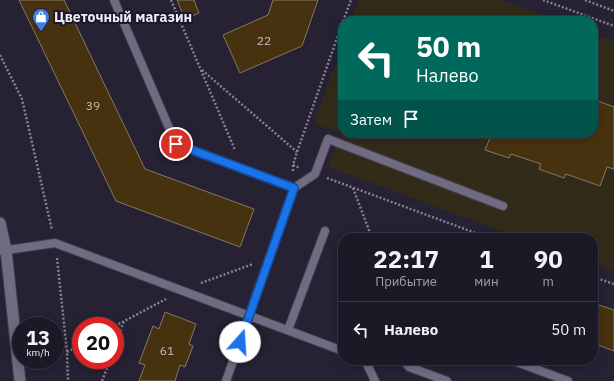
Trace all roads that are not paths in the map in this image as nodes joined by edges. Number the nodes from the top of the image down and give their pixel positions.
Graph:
1 (114, 0) edge
2 (294, 188) junction
3 (503, 206) dead end
4 (0, 223) edge
5 (325, 231) dead end
6 (3, 250) edge
7 (248, 316) junction
8 (288, 330) junction
9 (338, 349) edge
10 (368, 365) edge
11 (407, 365) edge
12 (525, 365) edge
13 (20, 381) edge
14 (226, 381) edge
15 (376, 381) edge
16 (447, 381) edge
17 (568, 381) edge

1 - 2 lane
2 - 3 lane
2 - 7 lane
4 - 6 main road
5 - 8 lane
6 - 7 lane
6 - 13 main road
7 - 8 lane
7 - 14 lane
8 - 9 lane
10 - 15 lane
11 - 16 lane
12 - 17 lane

